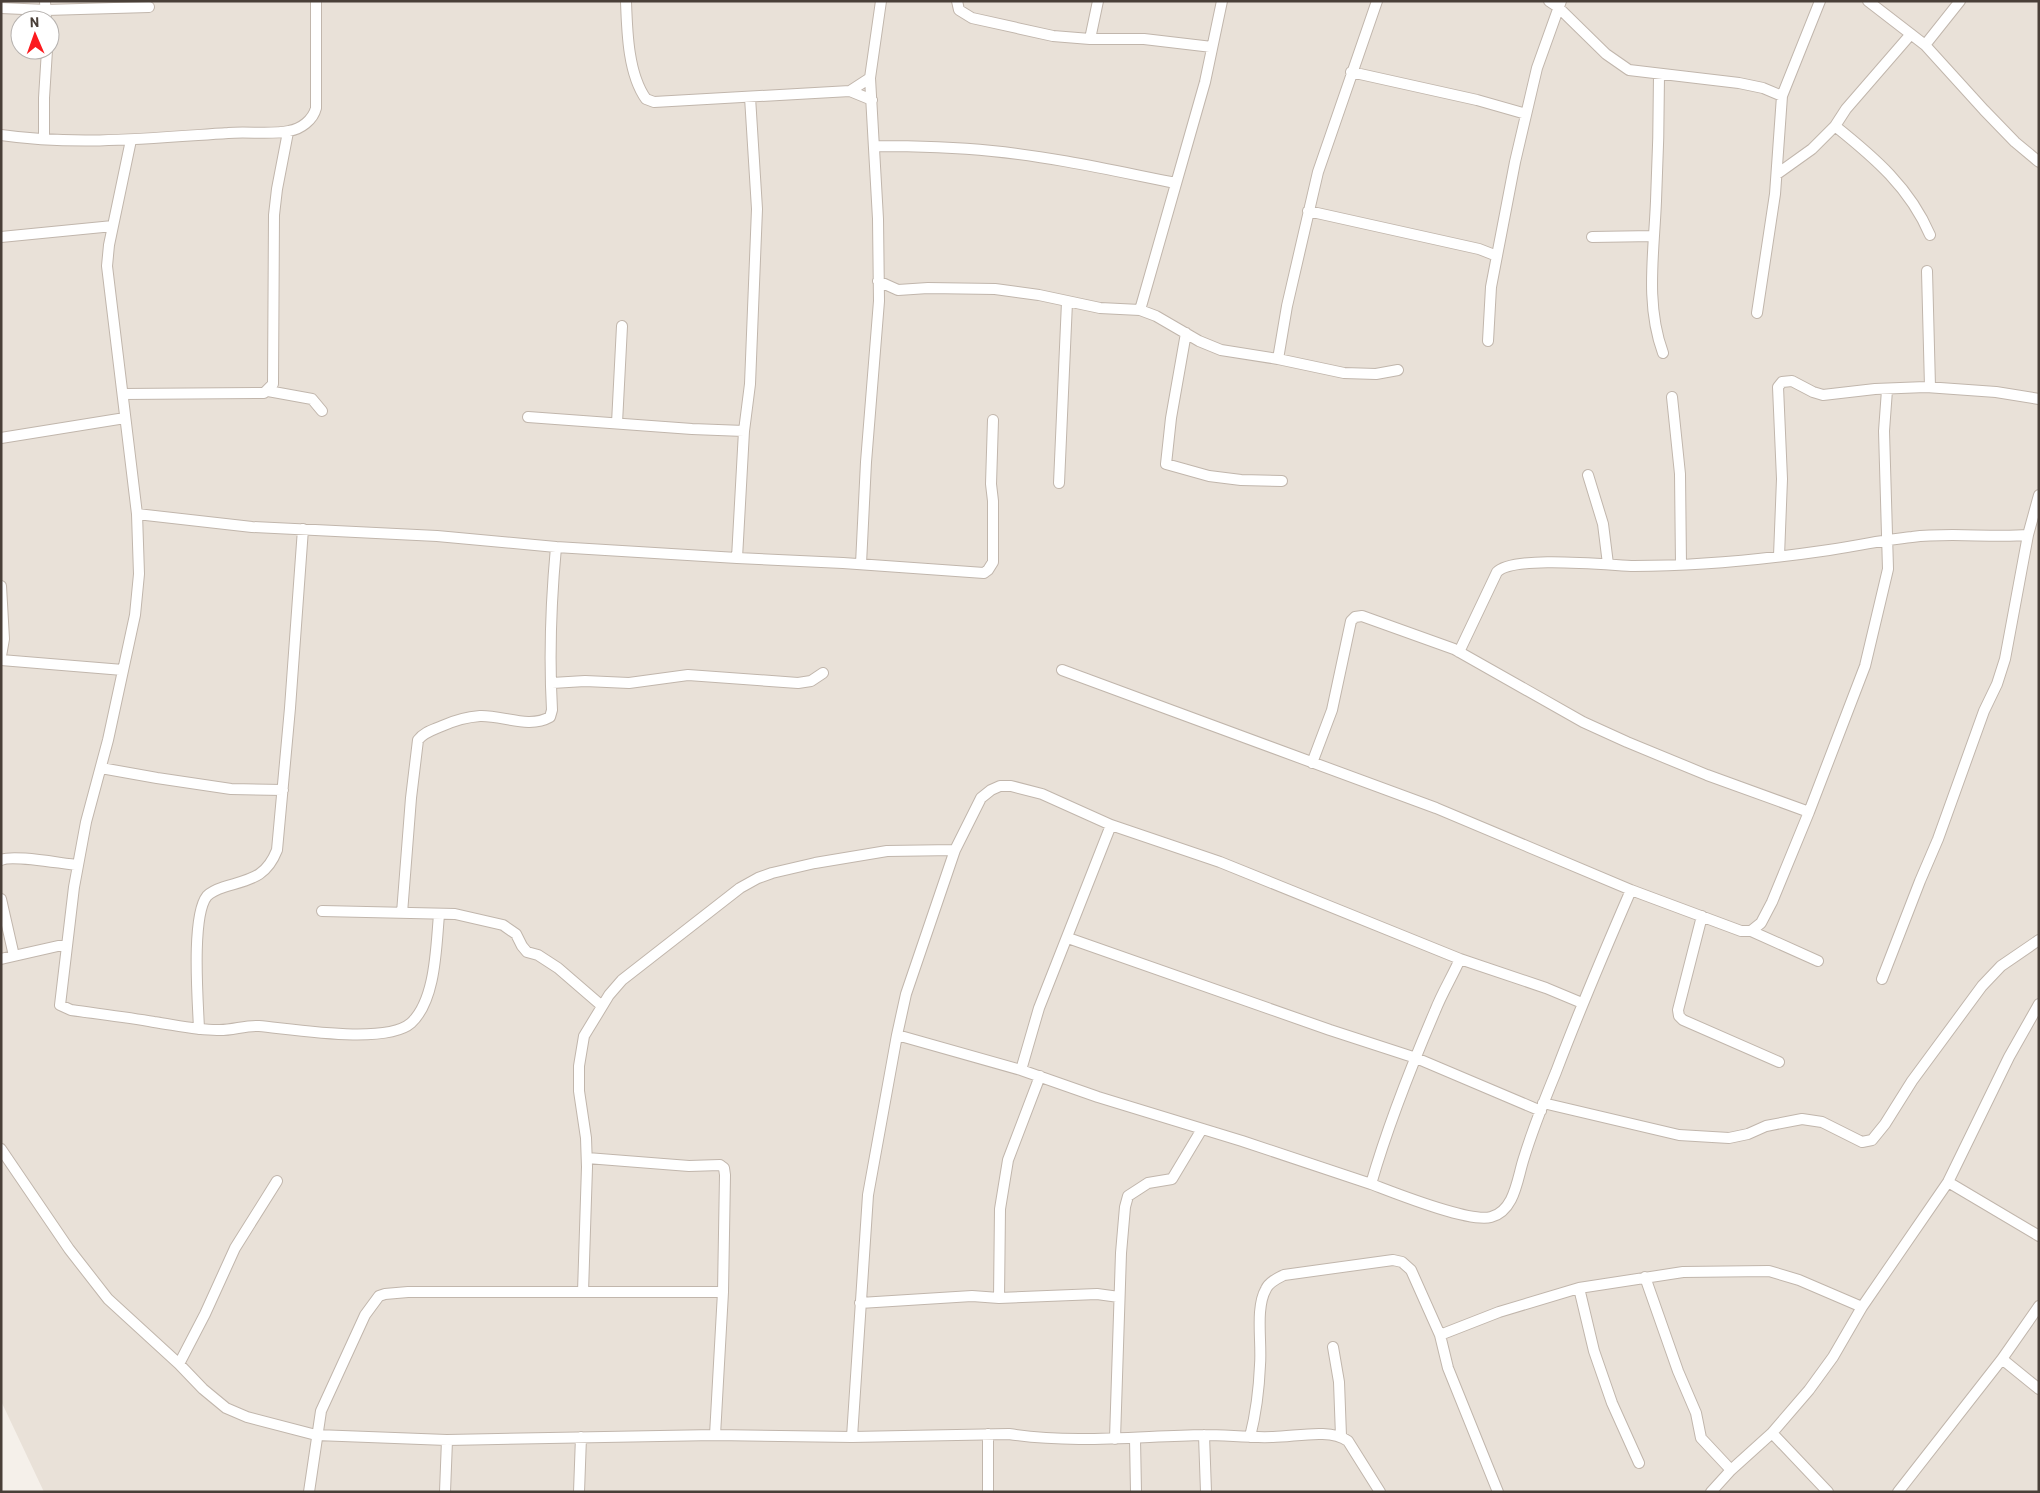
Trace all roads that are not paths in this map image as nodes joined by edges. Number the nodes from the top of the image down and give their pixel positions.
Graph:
1 (316, 1) edge
2 (626, 1) edge
3 (881, 1) edge
4 (957, 1) edge
5 (1098, 1) edge
6 (1222, 1) edge
7 (1377, 1) edge
8 (1820, 1) edge
9 (1868, 1) edge
10 (1960, 1) edge
11 (1556, 3) edge
12 (149, 7) dead end
13 (1, 8) edge
14 (46, 10) edge
15 (1911, 34) junction
16 (1090, 39) junction
17 (1925, 45) junction
18 (1212, 47) junction
19 (46, 60) edge
20 (1351, 72) junction
21 (1660, 75) junction
22 (870, 78) junction
23 (850, 91) junction
24 (1782, 96) junction
25 (750, 97) junction
26 (872, 100) junction
27 (1526, 114) junction
28 (1835, 126) junction
29 (288, 132) junction
30 (1, 135) edge
31 (44, 139) junction
32 (131, 140) junction
33 (874, 146) junction
34 (2039, 162) edge
35 (1777, 174) junction
36 (1176, 184) junction
37 (1308, 212) junction
38 (113, 226) junction
39 (1930, 235) dead end
40 (1654, 236) junction
41 (1, 237) edge
42 (1592, 238) dead end
43 (1497, 256) junction
44 (1928, 272) dead end
45 (878, 281) junction
46 (898, 290) junction
47 (879, 301) junction
48 (1067, 302) junction
49 (1140, 310) junction
50 (1757, 313) dead end
51 (622, 326) dead end
52 (1186, 334) junction
53 (1488, 341) dead end
54 (1662, 353) dead end
55 (1278, 359) junction
56 (1398, 370) dead end
57 (1930, 387) junction
58 (1887, 390) junction
59 (268, 391) junction
60 (123, 394) junction
61 (1672, 398) dead end
62 (2039, 399) edge
63 (322, 410) dead end
64 (528, 417) dead end
65 (125, 418) junction
66 (993, 420) dead end
67 (617, 423) junction
68 (744, 430) junction
69 (1, 438) edge
70 (1588, 474) dead end
71 (1282, 480) dead end
72 (1059, 482) dead end
73 (2039, 495) edge
74 (137, 514) junction
75 (304, 529) junction
76 (2028, 536) junction
77 (1887, 540) junction
78 (556, 547) junction
79 (1779, 556) junction
80 (737, 558) junction
81 (861, 564) junction
82 (1608, 564) junction
83 (1681, 565) junction
84 (1, 586) edge
85 (1460, 652) junction
86 (1, 658) edge
87 (123, 670) junction
88 (1062, 670) dead end
89 (823, 674) dead end
90 (552, 683) junction
91 (1312, 763) junction
92 (101, 768) junction
93 (283, 790) junction
94 (1809, 812) junction
95 (1111, 824) junction
96 (955, 850) junction
97 (1, 860) edge
98 (78, 865) junction
99 (1631, 890) junction
100 (1, 899) edge
101 (322, 911) dead end
102 (402, 913) junction
103 (439, 915) junction
104 (1702, 916) junction
105 (1751, 931) junction
106 (1068, 938) junction
107 (2039, 940) edge
108 (67, 946) junction
109 (14, 956) junction
110 (1, 959) edge
111 (1460, 959) junction
112 (1818, 961) dead end
113 (1882, 979) dead end
114 (1582, 1002) junction
115 (2039, 1004) edge
116 (602, 1006) junction
117 (199, 1029) junction
118 (897, 1035) junction
119 (1416, 1058) junction
120 (1779, 1062) dead end
121 (1021, 1070) junction
122 (1040, 1076) junction
123 (1542, 1107) junction
124 (1202, 1129) junction
125 (1, 1149) edge
126 (587, 1158) junction
127 (277, 1181) dead end
128 (1948, 1182) junction
129 (1371, 1184) junction
130 (2039, 1236) edge
131 (1645, 1277) junction
132 (1579, 1288) junction
133 (583, 1292) junction
134 (723, 1292) junction
135 (1119, 1297) junction
136 (999, 1298) junction
137 (860, 1303) junction
138 (2039, 1306) edge
139 (1862, 1307) junction
140 (1440, 1334) junction
141 (1333, 1347) dead end
142 (2002, 1359) junction
143 (179, 1364) junction
144 (2039, 1389) edge
145 (1772, 1433) junction
146 (988, 1434) junction
147 (316, 1435) junction
148 (716, 1435) junction
149 (1204, 1435) junction
150 (852, 1436) junction
151 (1341, 1436) junction
152 (581, 1437) junction
153 (1250, 1437) junction
154 (1115, 1439) junction
155 (1136, 1439) junction
156 (446, 1440) junction
157 (1639, 1463) dead end
158 (1731, 1470) junction
159 (1497, 1491) edge
160 (309, 1492) edge
161 (445, 1492) edge
162 (579, 1492) edge
163 (988, 1492) edge
164 (1136, 1492) edge
165 (1206, 1492) edge
166 (1380, 1492) edge
167 (1712, 1492) edge
168 (1828, 1492) edge
169 (1898, 1492) edge

1 - 29 street
2 - 25 street
3 - 22 street
4 - 16 street
5 - 16 street
6 - 18 street
7 - 20 street
8 - 24 street
9 - 15 street
10 - 17 street
11 - 21 street
11 - 27 street
12 - 14 street
13 - 14 street
15 - 17 street
15 - 28 street
16 - 18 street
17 - 34 street
18 - 36 street
19 - 31 street
20 - 27 street
20 - 37 street
21 - 24 street
21 - 40 street
22 - 23 street
22 - 26 street
23 - 25 street
23 - 26 street
24 - 35 street
25 - 68 street
26 - 33 street
27 - 43 street
28 - 35 street
28 - 39 street
29 - 32 street
29 - 59 street
30 - 31 street
31 - 32 street
32 - 38 street
33 - 36 street
33 - 45 street
35 - 50 street
36 - 49 street
37 - 43 street
37 - 55 street
38 - 41 street
38 - 60 street
40 - 42 street
40 - 54 street
43 - 53 street
44 - 57 street
45 - 46 street
45 - 47 street
46 - 47 street
46 - 48 street
47 - 81 street
48 - 49 street
48 - 72 street
49 - 52 street
51 - 67 street
52 - 55 street
52 - 71 street
55 - 56 street
57 - 58 street
57 - 62 street
58 - 77 street
58 - 79 street
59 - 60 street
59 - 63 street
60 - 65 street
61 - 83 street
64 - 67 street
65 - 69 street
65 - 74 street
66 - 81 street
67 - 68 street
68 - 80 street
70 - 82 street
73 - 76 street
74 - 75 street
74 - 87 street
75 - 78 street
75 - 93 street
76 - 77 street
76 - 113 street
77 - 79 street
77 - 94 street
78 - 80 street
78 - 90 street
79 - 83 street
80 - 81 street
82 - 83 street
82 - 85 street
84 - 86 street
85 - 91 street
85 - 94 street
86 - 87 street
87 - 92 street
88 - 91 street
89 - 90 street
90 - 102 street
91 - 99 street
92 - 93 street
92 - 98 street
93 - 117 street
94 - 105 street
95 - 96 street
95 - 106 street
95 - 111 street
96 - 116 street
96 - 118 street
97 - 98 street
98 - 108 street
99 - 104 street
99 - 114 street
100 - 109 street
101 - 102 street
102 - 103 street
103 - 116 street
103 - 117 street
104 - 105 street
104 - 120 street
105 - 112 street
106 - 119 street
106 - 121 street
107 - 123 street
108 - 109 street
108 - 117 street
109 - 110 street
111 - 114 street
111 - 119 street
114 - 123 street
115 - 128 street
116 - 126 street
118 - 121 street
118 - 137 street
119 - 123 street
119 - 129 street
121 - 122 street
122 - 124 street
122 - 136 street
123 - 129 street
124 - 129 street
124 - 135 street
125 - 143 street
126 - 133 street
126 - 134 street
127 - 143 street
128 - 130 street
128 - 139 street
131 - 132 street
131 - 139 street
131 - 158 street
132 - 140 street
132 - 157 street
133 - 134 street
133 - 147 street
134 - 148 street
135 - 136 street
135 - 154 street
136 - 137 street
137 - 150 street
138 - 142 street
139 - 145 street
140 - 153 street
140 - 159 street
141 - 151 street
142 - 144 street
142 - 169 street
143 - 147 street
145 - 158 street
145 - 168 street
146 - 150 street
146 - 154 street
146 - 163 street
147 - 156 street
147 - 160 street
148 - 150 street
148 - 152 street
149 - 153 street
149 - 155 street
149 - 165 street
151 - 153 street
151 - 166 street
152 - 156 street
152 - 162 street
154 - 155 street
155 - 164 street
156 - 161 street
158 - 167 street

